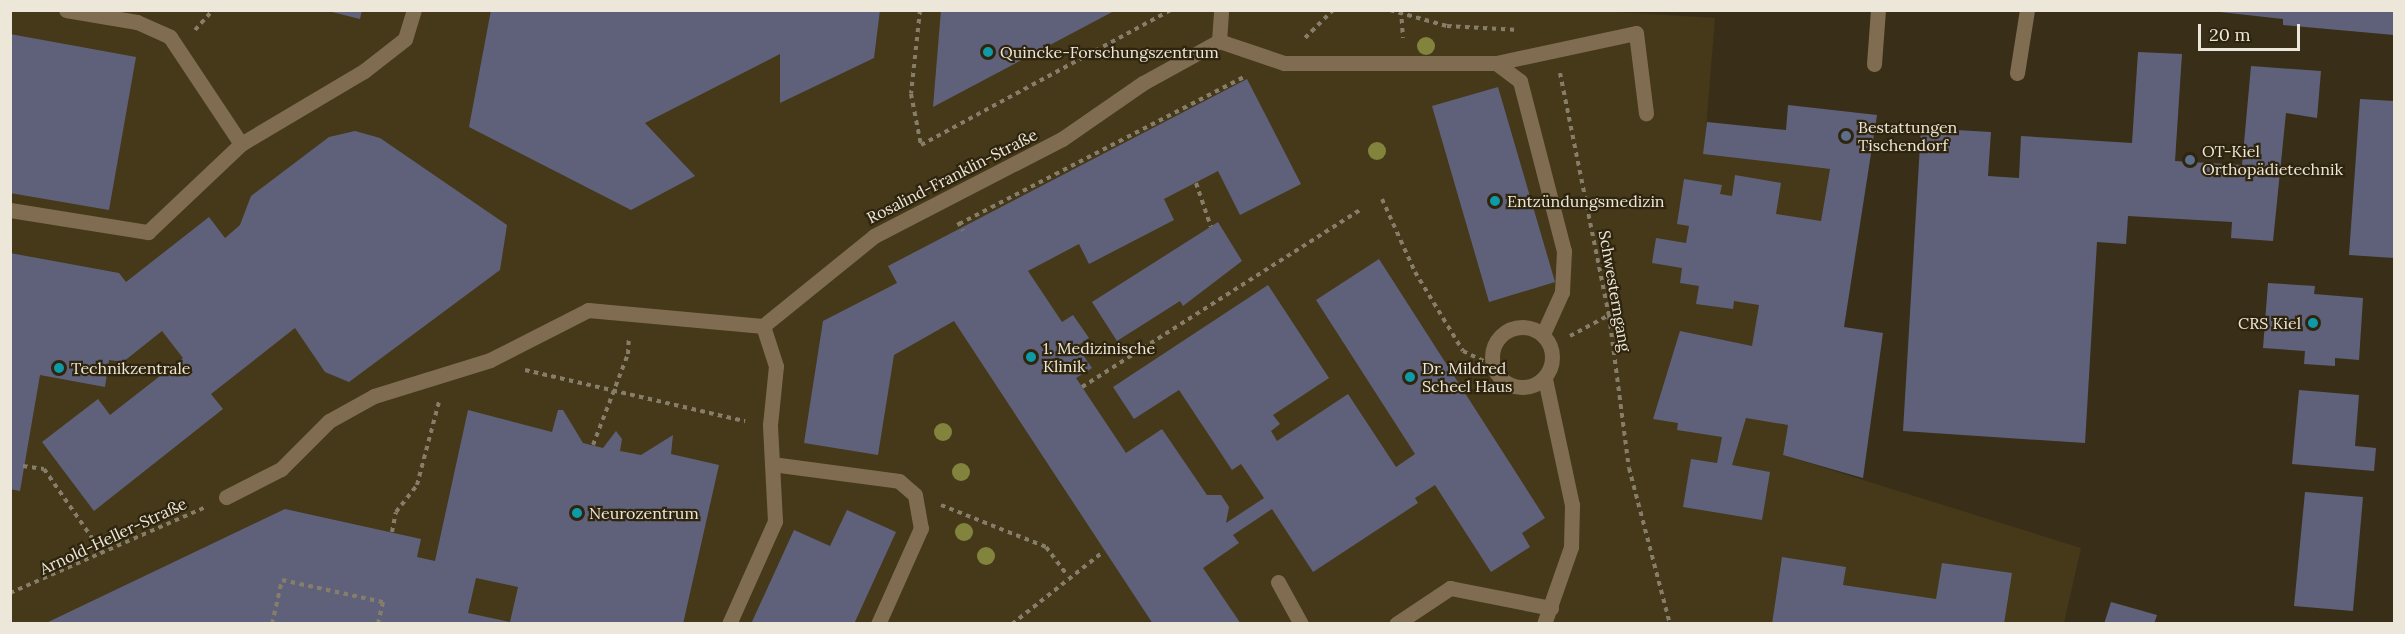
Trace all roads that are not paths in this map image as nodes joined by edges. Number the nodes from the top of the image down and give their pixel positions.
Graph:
1 (66, 10) edge
2 (414, 10) edge
3 (1221, 10) edge
4 (1878, 10) edge
5 (2027, 10) edge
6 (1219, 41) junction
7 (1496, 63) junction
8 (1874, 64) dead end
9 (2017, 73) dead end
10 (1646, 113) dead end
11 (241, 144) junction
12 (10, 210) edge
13 (763, 326) junction
14 (1543, 334) junction
15 (1545, 379) junction
16 (772, 464) junction
17 (226, 497) road end
18 (1278, 582) dead end
19 (1551, 608) junction
20 (729, 624) edge
21 (878, 624) edge
22 (1301, 624) edge
23 (1396, 624) edge
24 (1544, 624) edge

1 - 11 lane
2 - 11 lane
3 - 6 lane
4 - 8 lane
5 - 9 lane
6 - 7 lane
6 - 13 lane, Rosalind-Franklin-Straße
7 - 10 lane
7 - 14 lane
11 - 12 lane
13 - 16 lane
13 - 17 lane
14 - 15 lane
14 - 15 lane
15 - 19 lane
16 - 20 lane
16 - 21 lane
18 - 22 lane
19 - 23 lane
19 - 24 lane

